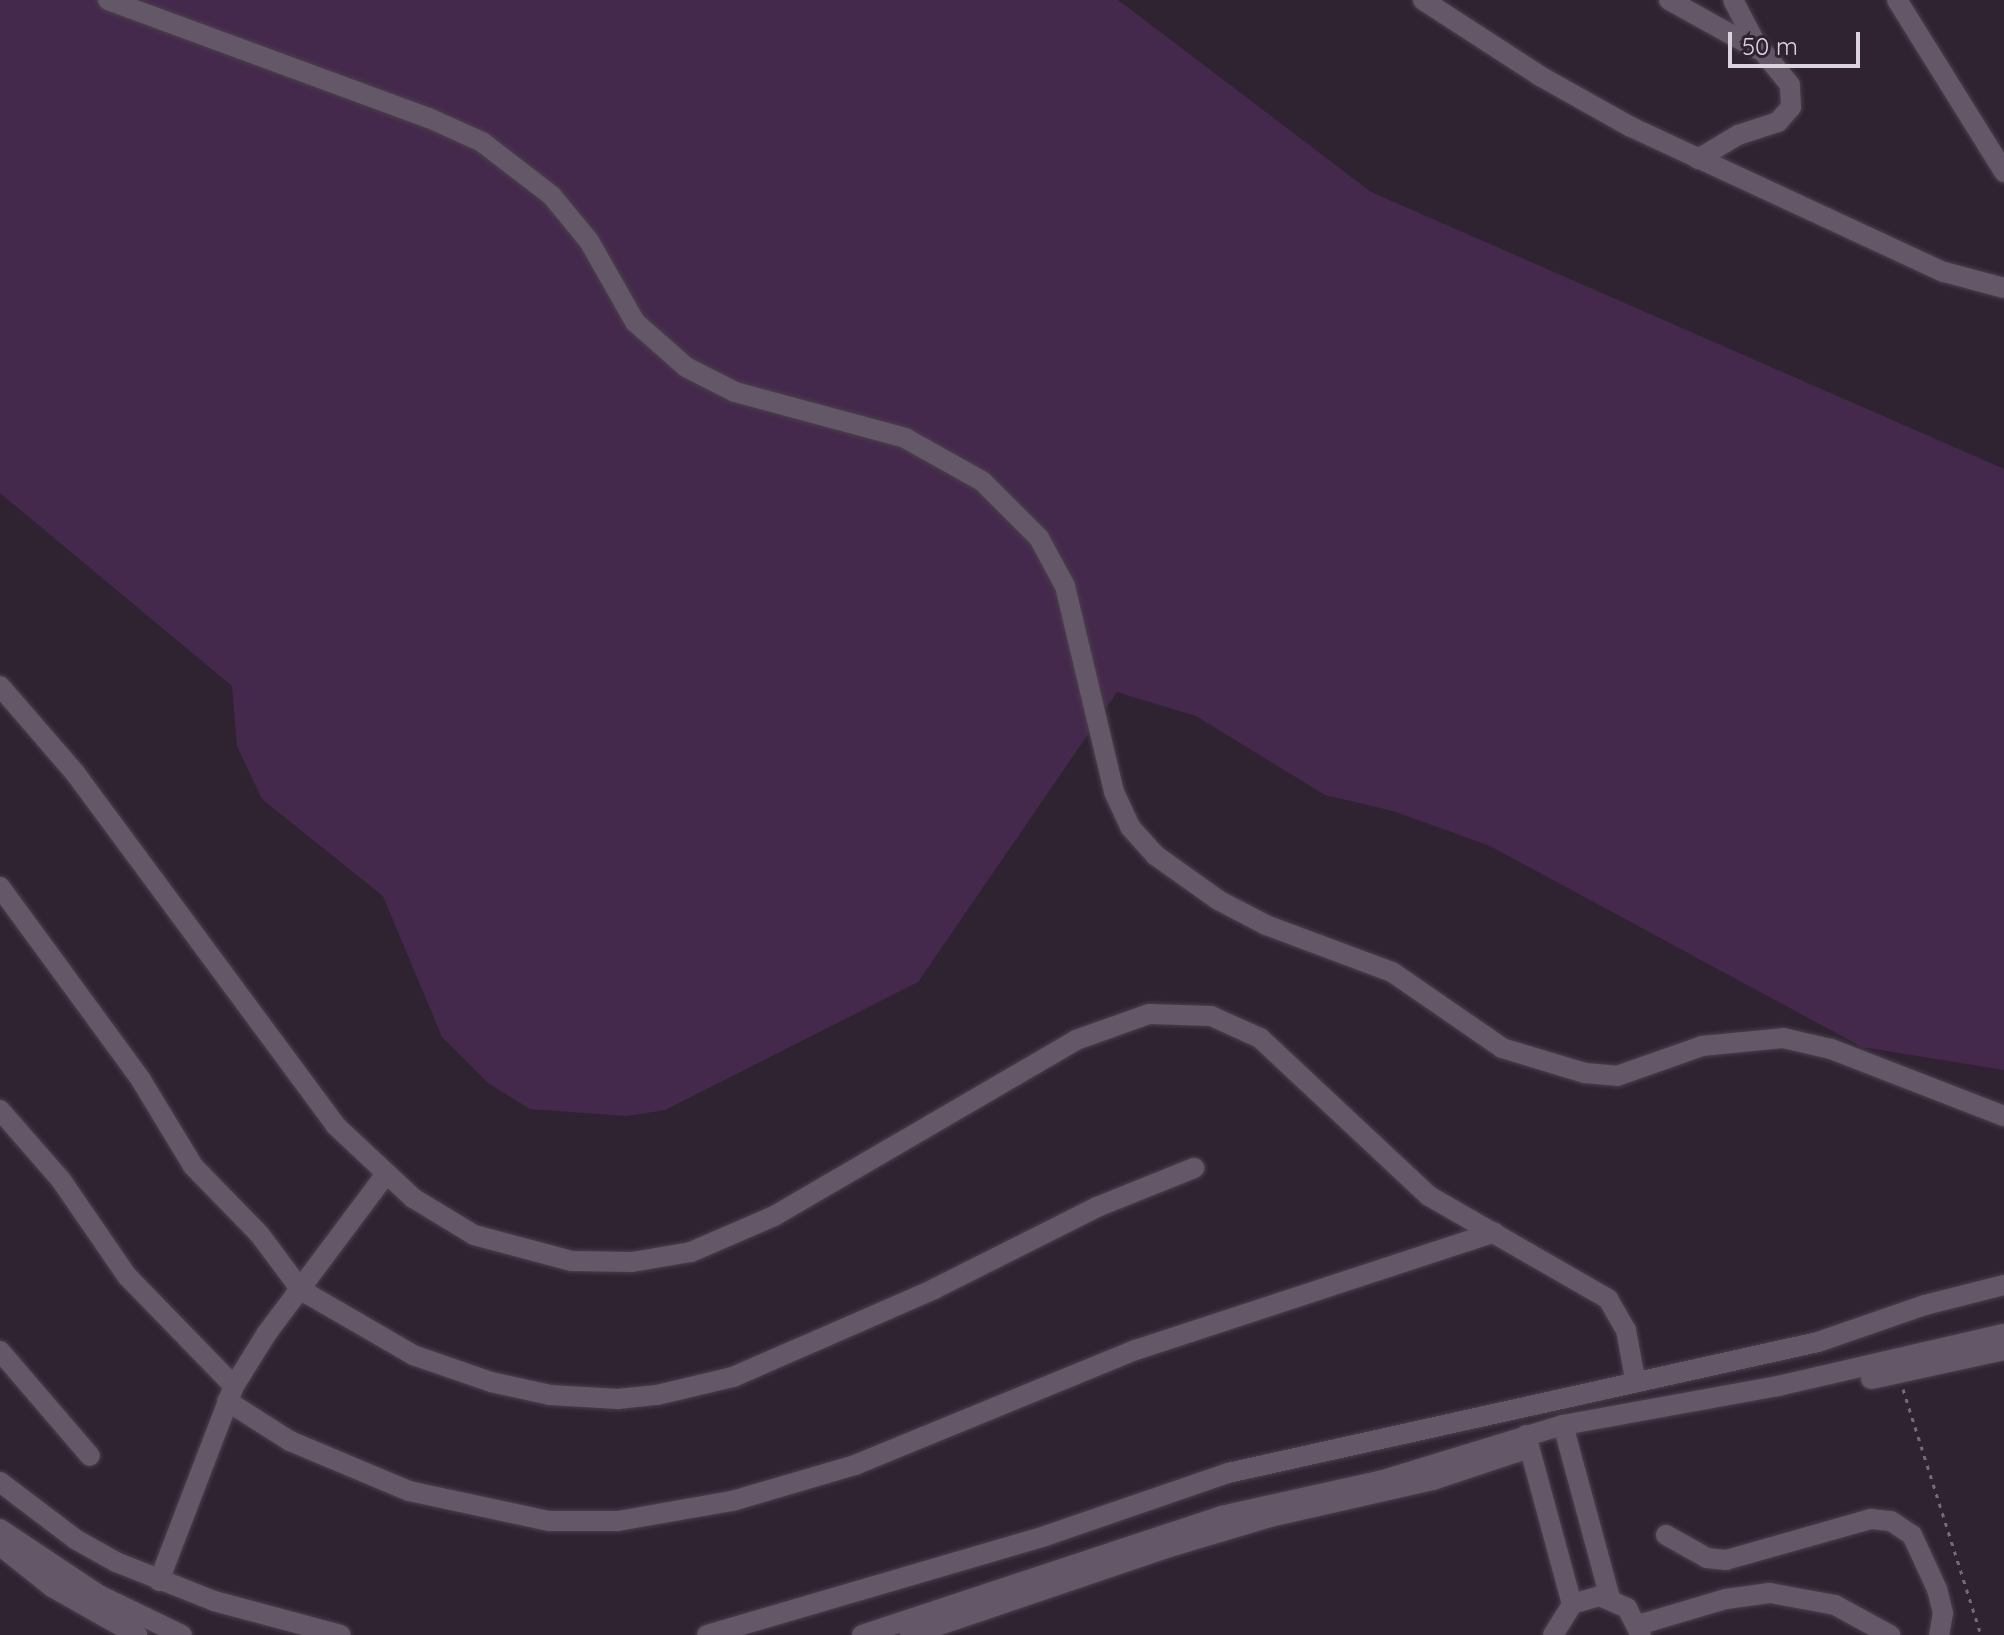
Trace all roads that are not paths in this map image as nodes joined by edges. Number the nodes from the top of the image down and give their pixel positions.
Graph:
1 (108, 0) edge
2 (1423, 0) edge
3 (1669, 0) edge
4 (1733, 0) edge
5 (1897, 0) edge
6 (1761, 51) junction
7 (1698, 159) junction
8 (2004, 172) edge
9 (2004, 288) edge
10 (0, 686) edge
11 (0, 887) edge
12 (0, 1110) edge
13 (2004, 1116) edge
14 (1194, 1168) dead end
15 (386, 1174) junction
16 (1494, 1232) junction
17 (2004, 1285) edge
18 (301, 1290) junction
19 (2004, 1334) edge
20 (2004, 1350) edge
21 (0, 1351) edge
22 (1635, 1379) junction
23 (231, 1393) junction
24 (1565, 1432) junction
25 (1528, 1441) junction
26 (90, 1456) dead end
27 (0, 1482) edge
28 (0, 1529) edge
29 (1666, 1535) dead end
30 (0, 1545) edge
31 (159, 1581) junction
32 (1610, 1598) junction
33 (1572, 1604) junction
34 (1640, 1630) edge
35 (137, 1635) edge
36 (182, 1635) edge
37 (341, 1635) edge
38 (707, 1635) edge
39 (862, 1635) edge
40 (910, 1635) edge
41 (1553, 1635) edge
42 (1890, 1635) edge
43 (1939, 1635) edge

1 - 13 street
2 - 7 street
3 - 6 street
4 - 6 street
5 - 8 street
6 - 7 street
7 - 9 street
10 - 15 street
11 - 18 street
12 - 23 street
14 - 18 street
15 - 16 street
15 - 18 street
16 - 22 street
16 - 23 street
17 - 22 street
18 - 23 street
19 - 24 street
20 - 24 street
21 - 26 street
22 - 38 street
23 - 31 street
24 - 25 street
24 - 32 street
25 - 33 street
25 - 39 street
25 - 40 street
27 - 31 street
28 - 36 street
29 - 43 street
30 - 35 street
31 - 37 street
32 - 33 street
32 - 34 street
33 - 41 street
34 - 42 street

